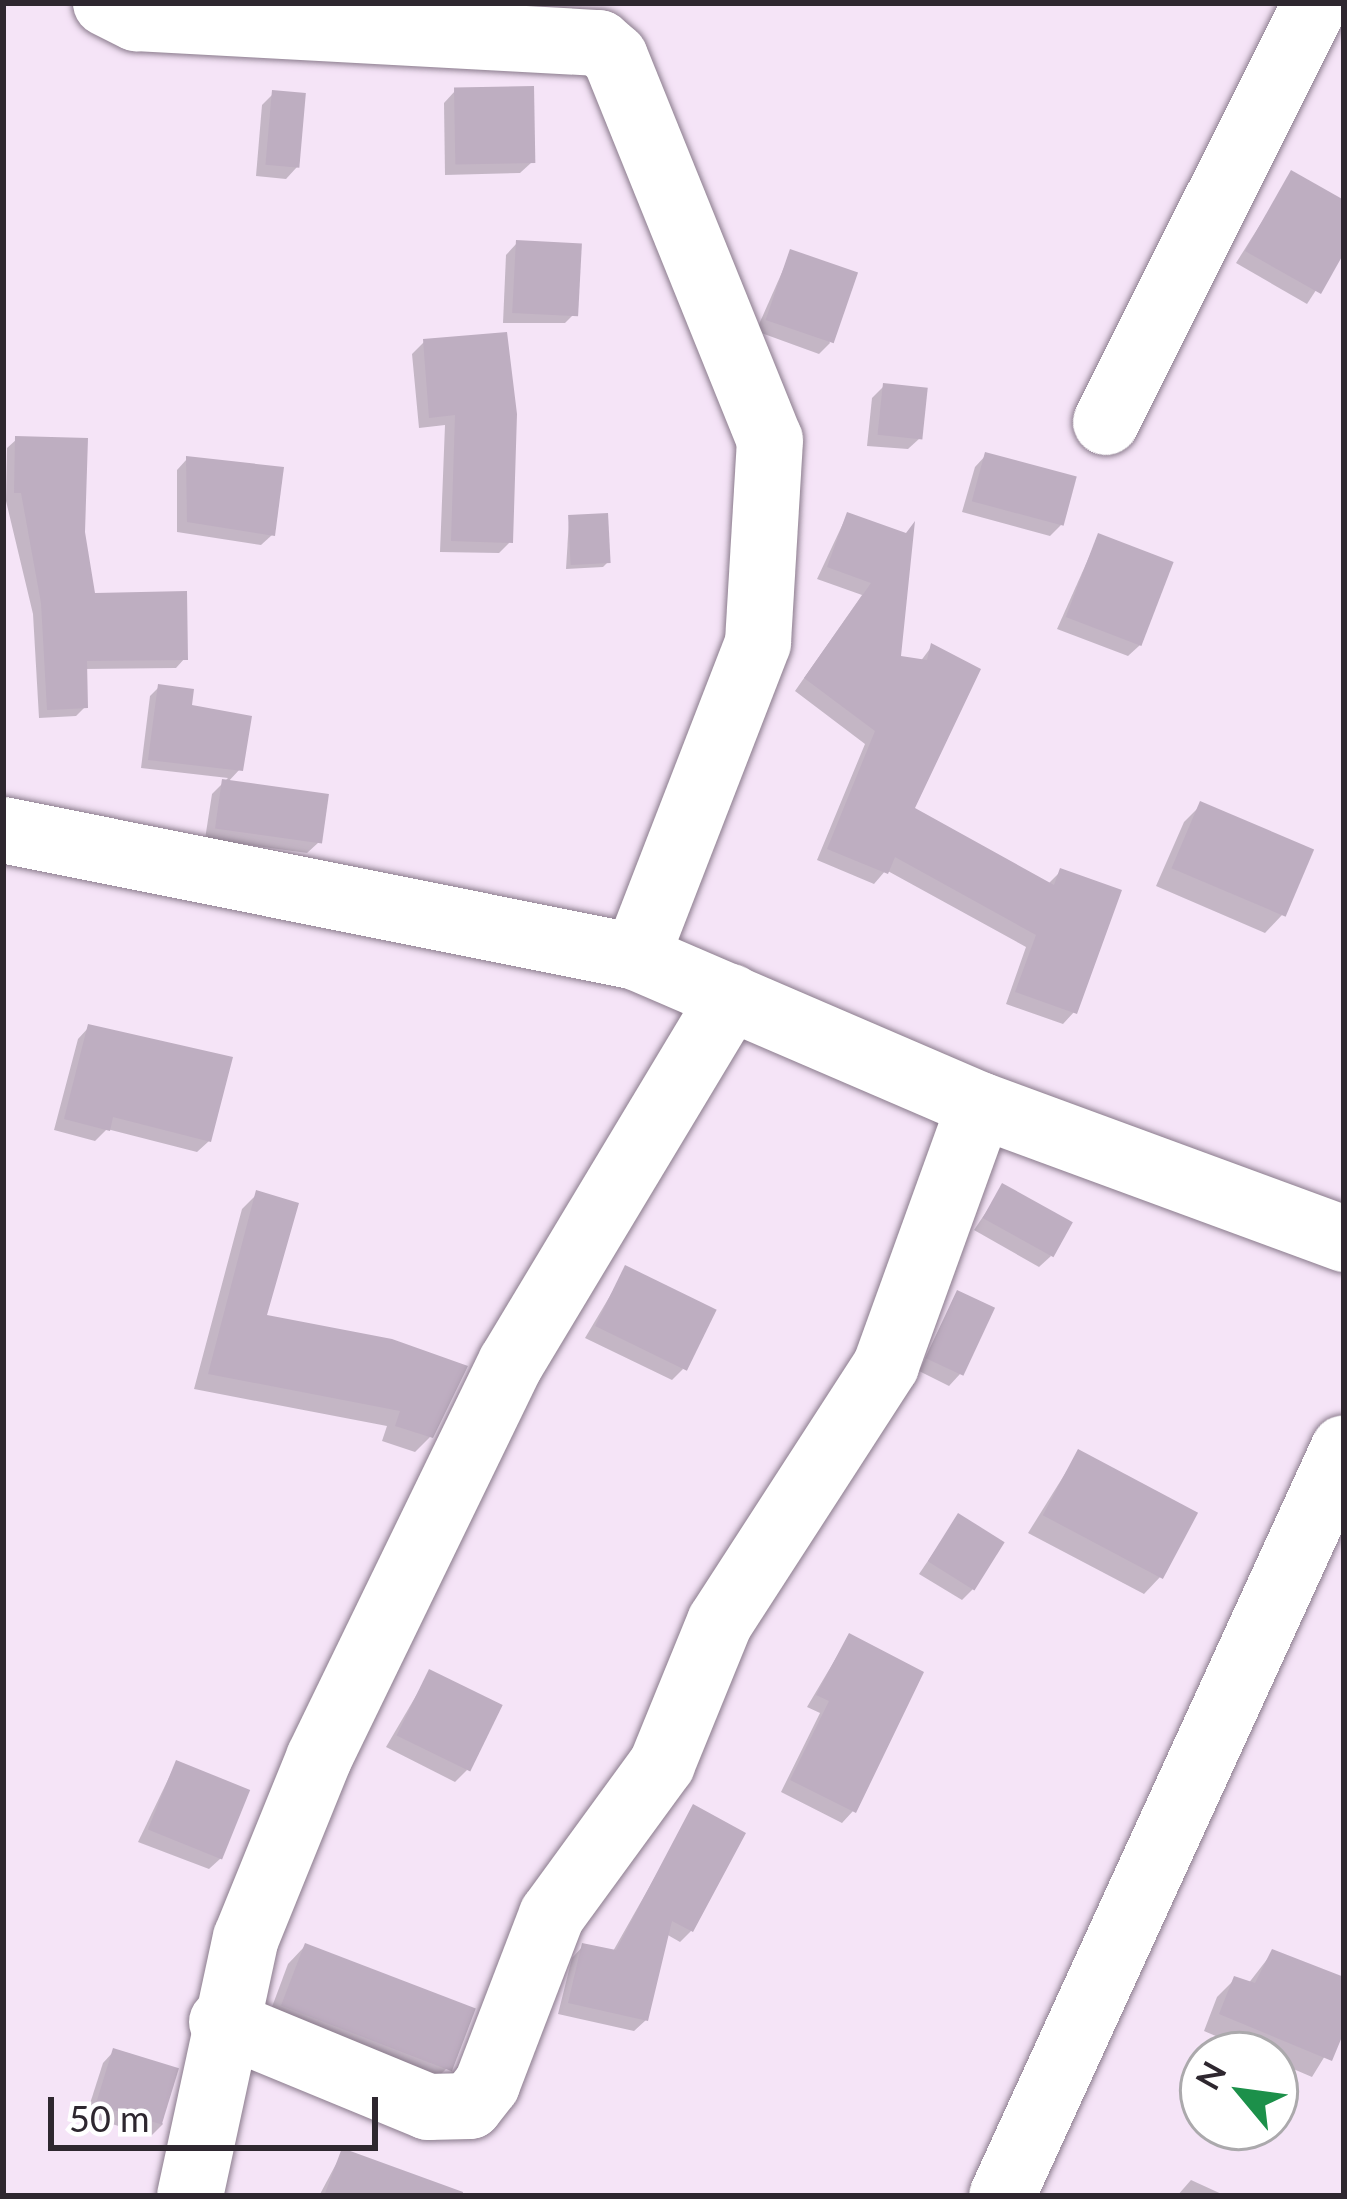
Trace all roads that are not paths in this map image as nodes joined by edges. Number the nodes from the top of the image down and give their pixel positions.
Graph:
1 (106, 3) edge
2 (1316, 3) edge
3 (615, 23) edge
4 (1106, 422) dead end
5 (3, 830) edge
6 (636, 957) junction
7 (731, 997) junction
8 (980, 1105) junction
9 (1344, 1239) edge
10 (1344, 1448) edge
11 (222, 2022) junction
12 (190, 2196) edge
13 (1002, 2196) edge

1 - 3 street
2 - 4 street
3 - 6 street
5 - 6 street
6 - 7 street
7 - 8 street
7 - 11 street
8 - 9 street
8 - 11 street
10 - 13 street
11 - 12 street

